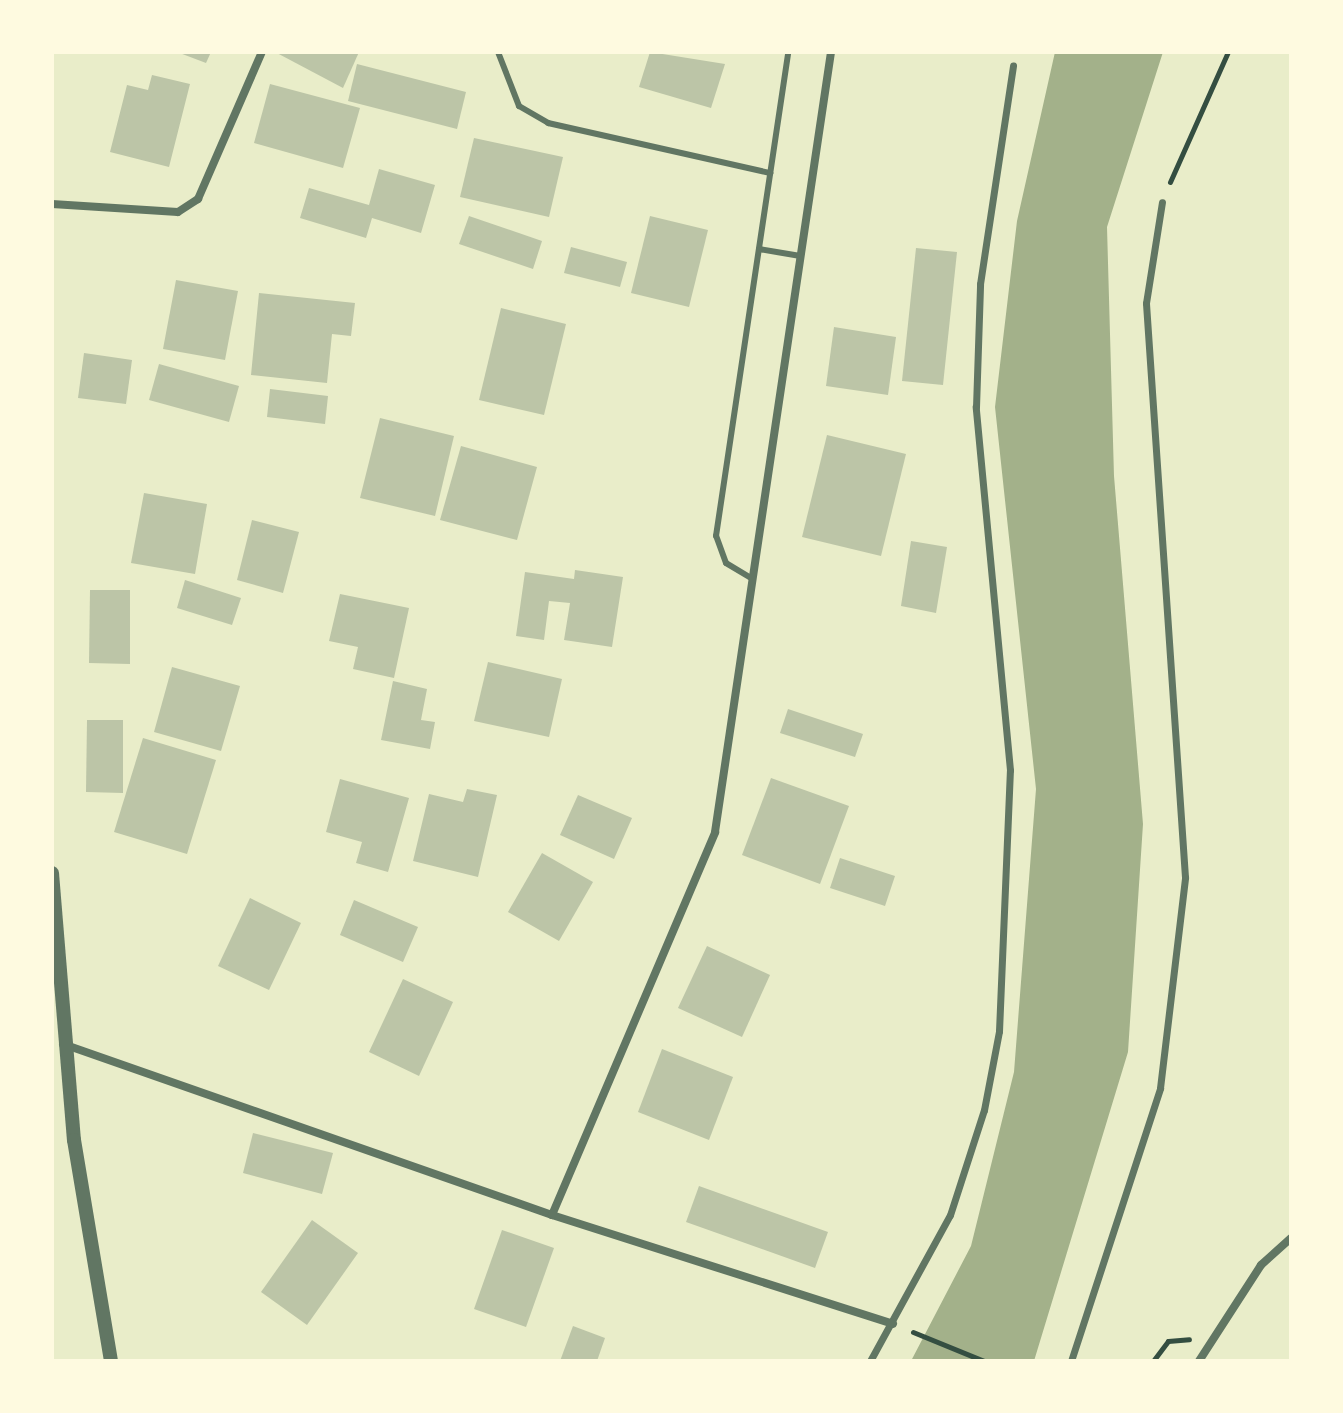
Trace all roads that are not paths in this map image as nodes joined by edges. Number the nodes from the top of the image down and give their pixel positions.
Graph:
1 (262, 52) edge
2 (498, 52) edge
3 (788, 52) edge
4 (831, 52) edge
5 (1013, 65) dead end
6 (770, 173) junction
7 (1162, 202) road end
8 (52, 204) edge
9 (759, 249) junction
10 (800, 256) junction
11 (751, 578) junction
12 (52, 873) edge
13 (62, 1044) junction
14 (552, 1215) junction
15 (1291, 1238) edge
16 (893, 1324) junction
17 (111, 1361) edge
18 (870, 1361) edge
19 (1071, 1361) edge
20 (1199, 1361) edge

1 - 8 street
2 - 6 lane
3 - 6 lane
4 - 10 street
5 - 16 street
6 - 9 lane
7 - 19 street
9 - 10 lane
9 - 11 lane
10 - 11 street
11 - 14 street
12 - 13 street
13 - 14 street
13 - 17 street
14 - 16 street
15 - 20 street
16 - 18 street

